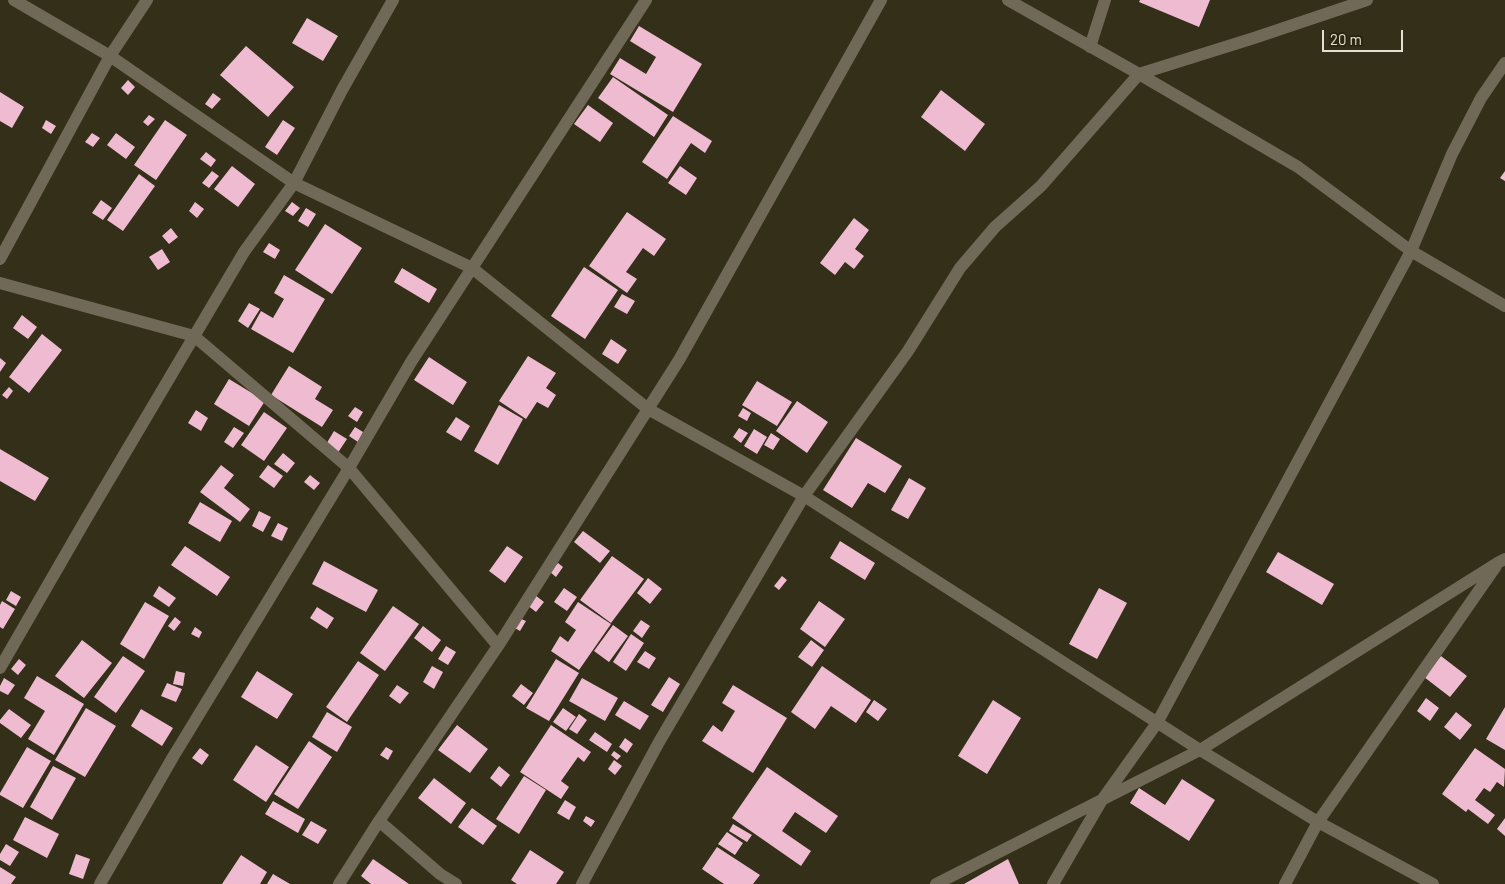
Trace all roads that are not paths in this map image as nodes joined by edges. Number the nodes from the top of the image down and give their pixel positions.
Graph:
1 (14, 0) edge
2 (147, 0) edge
3 (393, 0) edge
4 (646, 0) edge
5 (881, 0) edge
6 (1008, 0) edge
7 (1104, 0) edge
8 (1366, 0) edge
9 (1090, 47) junction
10 (110, 56) junction
11 (1505, 63) edge
12 (1139, 74) junction
13 (294, 183) junction
14 (1411, 251) junction
15 (0, 259) edge
16 (472, 268) junction
17 (0, 283) edge
18 (1505, 306) edge
19 (194, 336) junction
20 (648, 409) junction
21 (349, 468) junction
22 (804, 496) junction
23 (1502, 560) edge
24 (498, 646) junction
25 (0, 668) edge
26 (1157, 723) junction
27 (1200, 750) junction
28 (1102, 800) junction
29 (379, 821) junction
30 (1318, 822) junction
31 (100, 884) edge
32 (339, 884) edge
33 (456, 884) edge
34 (582, 884) edge
35 (936, 884) edge
36 (1053, 884) edge
37 (1284, 884) edge
38 (1433, 884) edge

1 - 10 street
2 - 10 street
3 - 13 street
4 - 16 street
5 - 20 street
6 - 9 street
7 - 9 street
8 - 12 street
9 - 12 street
10 - 13 street
10 - 15 street
11 - 14 street
12 - 14 street
12 - 22 street
13 - 16 street
13 - 19 street
14 - 18 street
14 - 26 street
16 - 20 street
16 - 21 street
17 - 19 street
19 - 21 street
19 - 25 street
20 - 22 street
20 - 24 street
21 - 24 street
21 - 31 street
22 - 26 street
22 - 34 street
23 - 27 street
23 - 30 street
24 - 29 street
26 - 27 street
26 - 28 street
27 - 28 street
27 - 30 street
28 - 35 street
28 - 36 street
29 - 32 street
29 - 33 street
30 - 37 street
30 - 38 street

